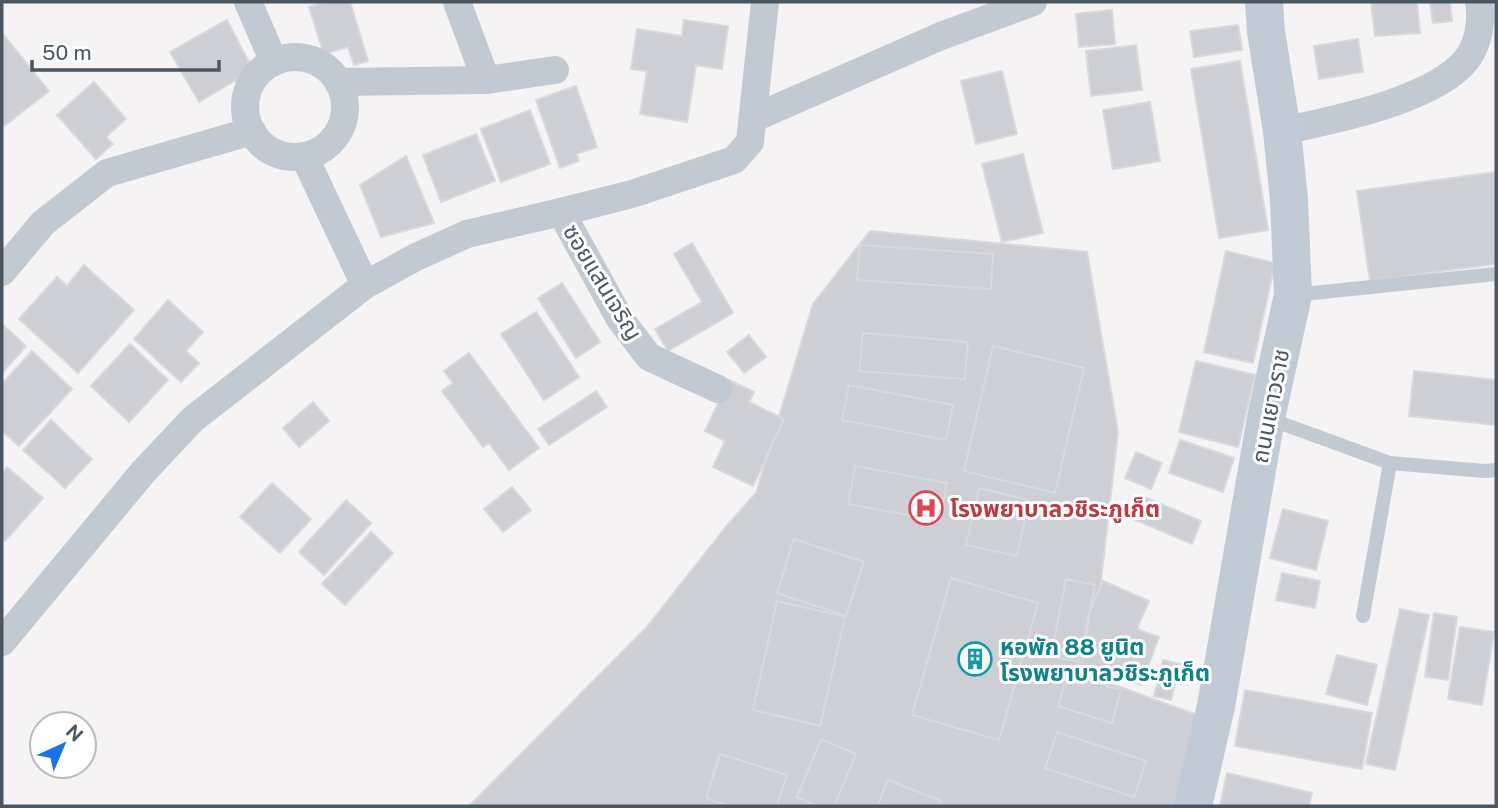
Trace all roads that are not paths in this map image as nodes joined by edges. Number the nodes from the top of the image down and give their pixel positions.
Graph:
1 (248, 2) edge
2 (457, 2) edge
3 (765, 2) edge
4 (1033, 2) edge
5 (1264, 2) edge
6 (1479, 2) edge
7 (274, 62) junction
8 (555, 70) dead end
9 (486, 80) junction
10 (338, 82) junction
11 (754, 118) junction
12 (251, 131) junction
13 (1282, 131) junction
14 (304, 156) junction
15 (561, 212) junction
16 (2, 272) edge
17 (1496, 274) edge
18 (365, 285) junction
19 (1293, 295) junction
20 (718, 390) dead end
21 (1266, 418) junction
22 (1390, 463) junction
23 (1496, 470) edge
24 (1363, 616) dead end
25 (2, 642) edge
26 (1193, 806) edge

1 - 7 street
2 - 9 street
3 - 11 street
4 - 11 street
5 - 13 main road, ถนนเยาวราช
6 - 13 street
7 - 10 street
7 - 12 street
8 - 9 street
9 - 10 street
10 - 14 street
11 - 15 street
12 - 14 street
12 - 16 street
13 - 19 main road, ถนนเยาวราช
14 - 18 street
15 - 18 street
15 - 20 street, ซอยแสนเจริญ
17 - 19 lane
18 - 25 street
19 - 21 main road, ถนนเยาวราช
21 - 22 lane
21 - 26 main road, ถนนเยาวราช
22 - 23 lane
22 - 24 lane

